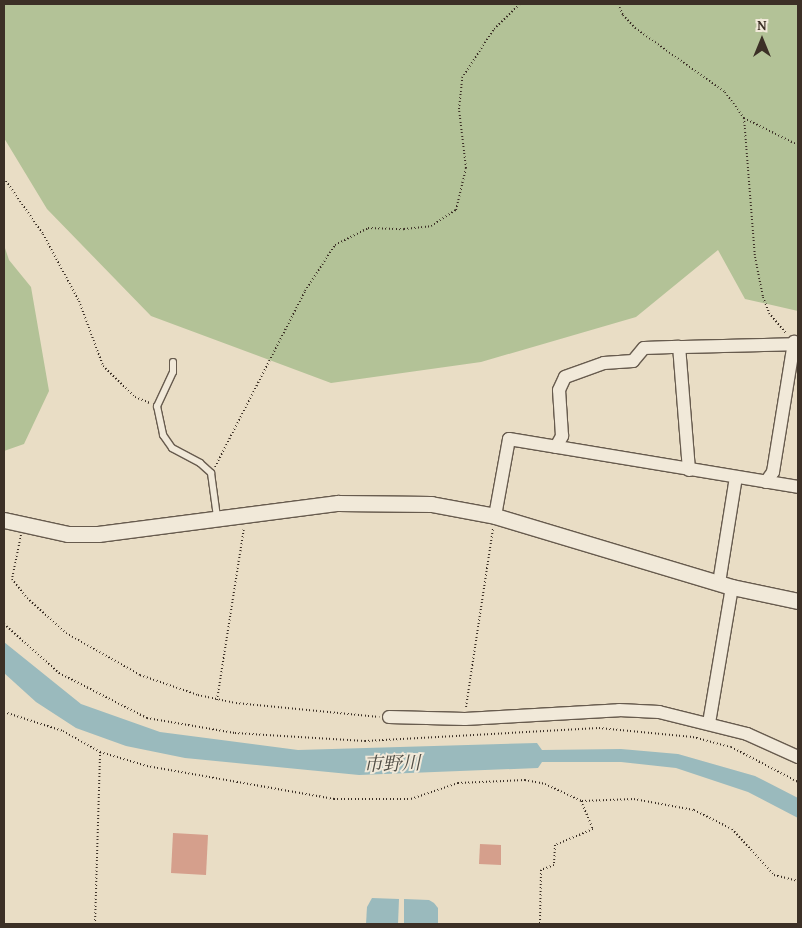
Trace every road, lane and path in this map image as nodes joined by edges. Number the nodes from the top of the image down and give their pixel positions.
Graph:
1 (520, 4) edge
2 (618, 4) edge
3 (744, 118) junction
4 (798, 145) edge
5 (4, 178) edge
6 (796, 343) edge
7 (679, 347) junction
8 (173, 362) dead end
9 (157, 406) junction
10 (556, 447) junction
11 (689, 470) junction
12 (211, 474) junction
13 (736, 477) junction
14 (766, 482) junction
15 (798, 487) edge
16 (246, 514) junction
17 (495, 516) junction
18 (217, 517) junction
19 (4, 520) edge
20 (23, 526) junction
21 (726, 585) junction
22 (798, 601) edge
23 (217, 700) junction
24 (4, 712) edge
25 (388, 717) joint
26 (464, 719) junction
27 (709, 723) junction
28 (100, 752) junction
29 (798, 757) edge
30 (581, 801) junction
31 (798, 881) edge
32 (95, 924) edge
33 (540, 924) edge

1 - 12 path
2 - 3 path
3 - 4 path
3 - 6 path
5 - 9 path
6 - 7 street
6 - 14 street
7 - 10 street
7 - 11 street
8 - 9 lane
9 - 12 lane
10 - 11 street
10 - 17 street
11 - 13 street
12 - 18 lane
13 - 14 street
13 - 21 street
14 - 15 street
16 - 17 street
16 - 18 street
16 - 23 path
17 - 21 street
17 - 26 path
18 - 20 street
19 - 20 street
20 - 23 path
21 - 22 street
21 - 27 street
23 - 25 path
24 - 28 path
25 - 26 street
26 - 27 street
27 - 29 street
28 - 30 path
28 - 32 path
30 - 31 path
30 - 33 path

